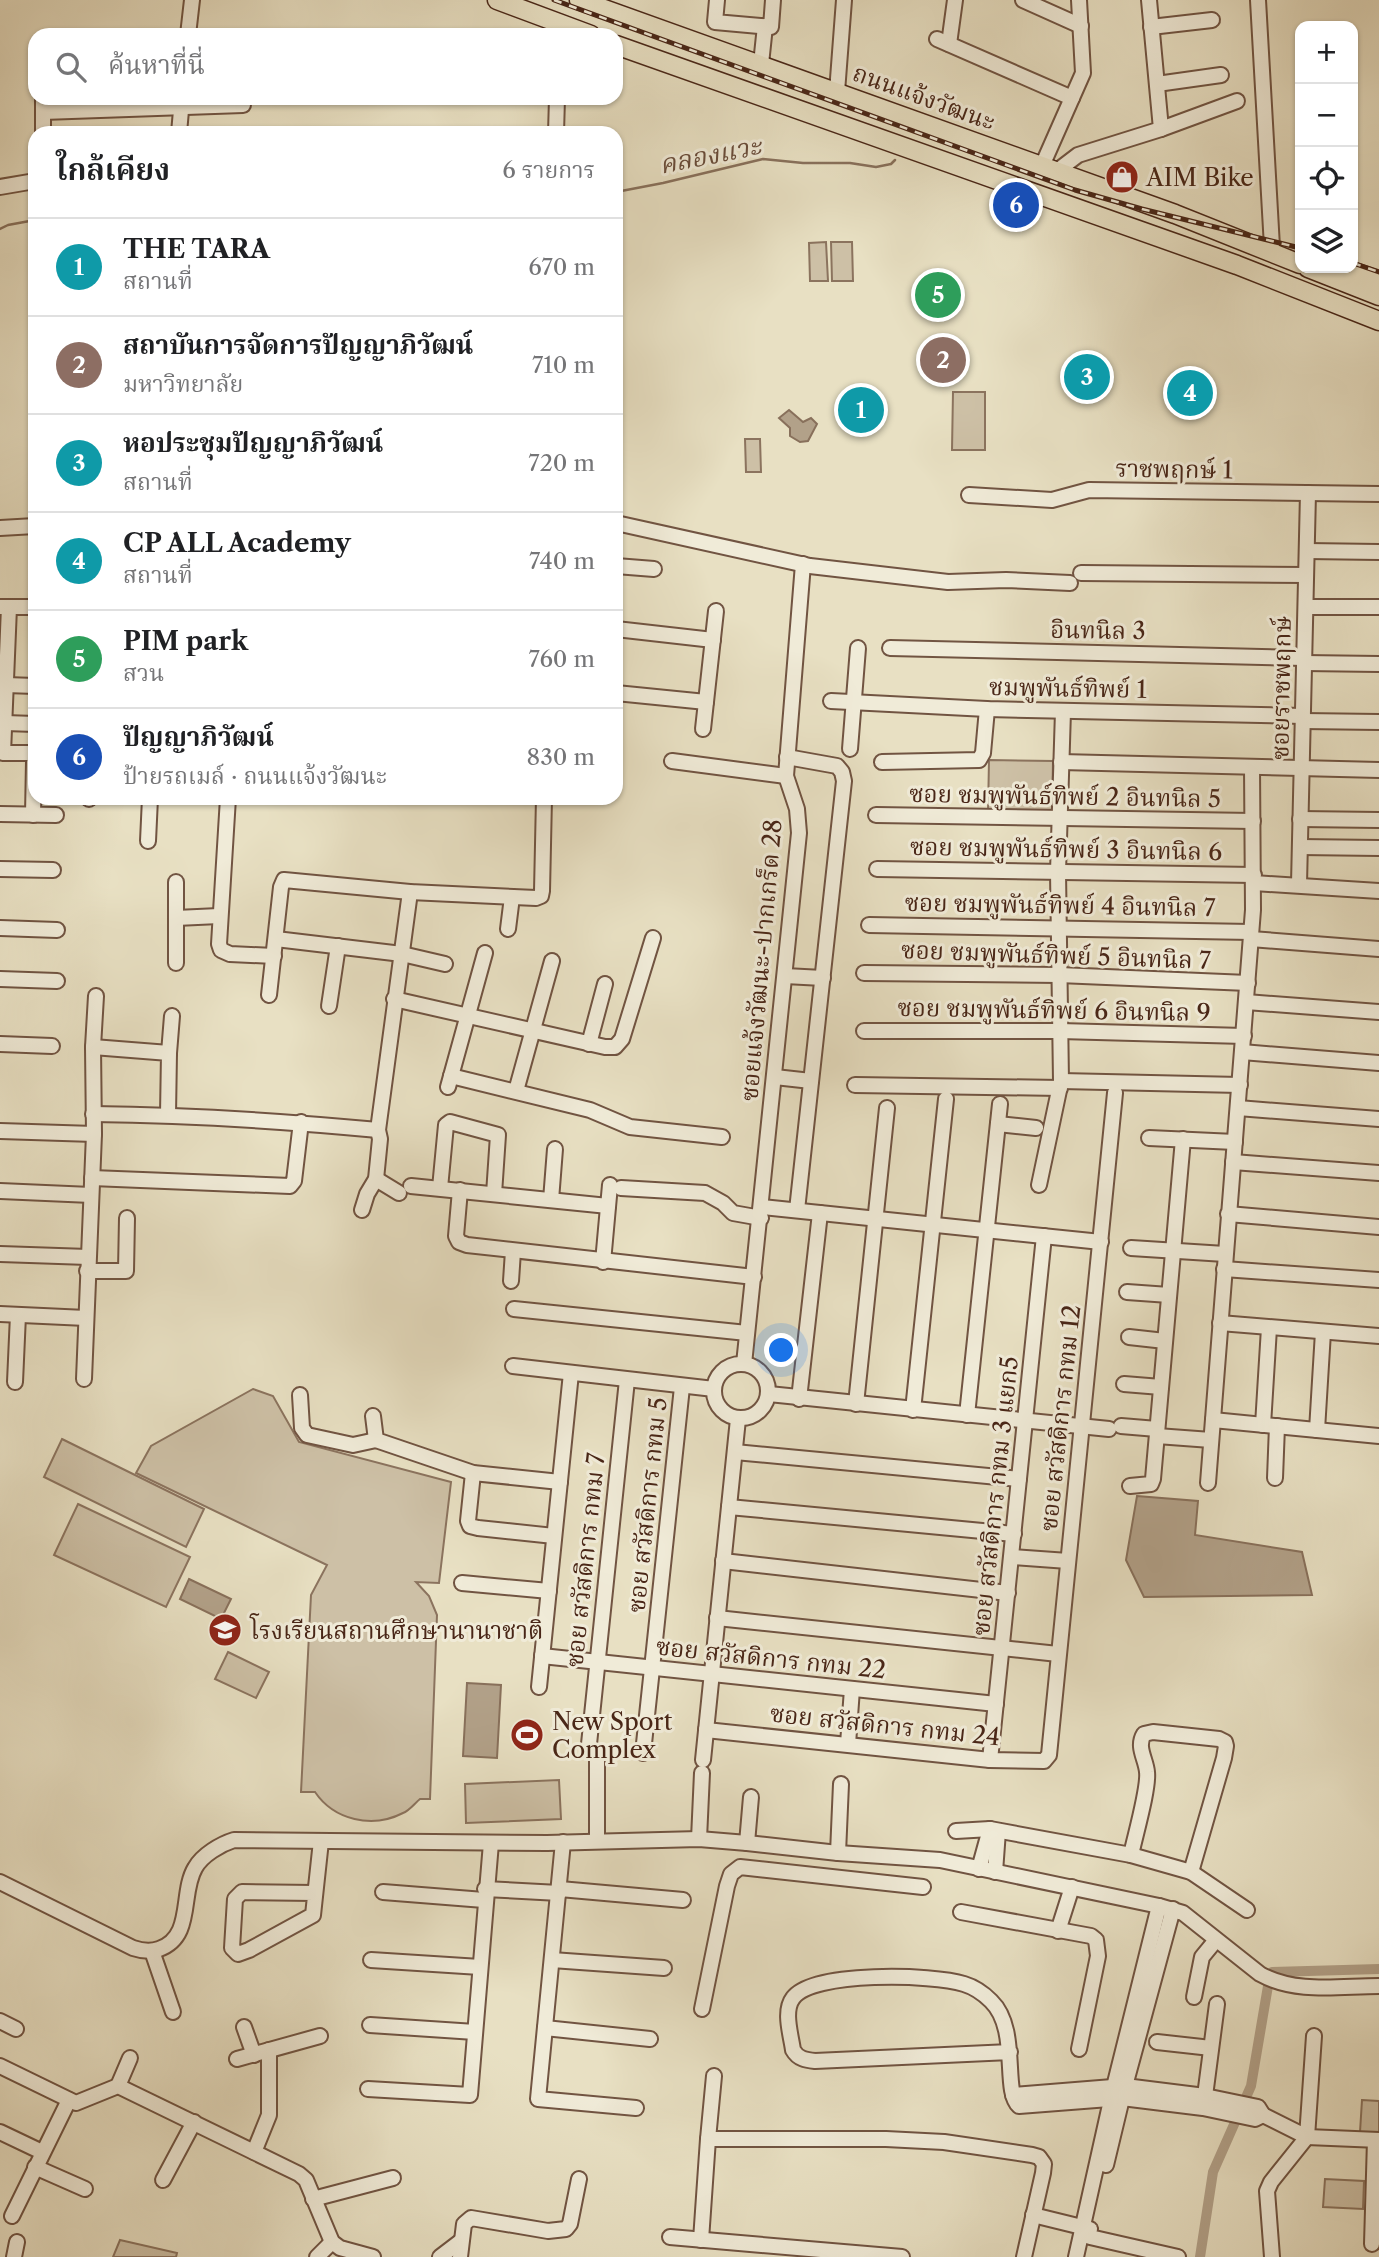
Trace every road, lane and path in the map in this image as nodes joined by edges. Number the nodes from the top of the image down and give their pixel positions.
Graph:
1 (192, 0) edge
2 (497, 0) edge
3 (580, 0) edge
4 (711, 0) edge
5 (717, 0) edge
6 (773, 0) edge
7 (844, 0) edge
8 (955, 0) edge
9 (1023, 0) edge
10 (1079, 0) edge
11 (1149, 0) edge
12 (1258, 0) edge
13 (1212, 20) dead end
14 (765, 26) junction
15 (1081, 26) junction
16 (1151, 27) junction
17 (189, 28) edge
18 (557, 28) edge
19 (706, 45) junction
20 (623, 46) edge
21 (761, 64) junction
22 (1221, 75) dead end
23 (1157, 84) junction
24 (837, 92) junction
25 (1072, 98) junction
26 (1237, 101) dead end
27 (43, 105) edge
28 (182, 105) edge
29 (557, 105) edge
30 (43, 126) edge
31 (180, 126) edge
32 (556, 126) edge
33 (1161, 129) junction
34 (1049, 169) junction
35 (28, 182) edge
36 (0, 187) edge
37 (1251, 242) junction
38 (1272, 247) junction
39 (1295, 254) edge
40 (1295, 262) edge
41 (1237, 265) junction
42 (1321, 273) edge
43 (1356, 273) edge
44 (1379, 281) edge
45 (1379, 296) edge
46 (1379, 308) edge
47 (1379, 321) edge
48 (1308, 493) junction
49 (1379, 494) edge
50 (969, 495) dead end
51 (623, 525) edge
52 (28, 526) edge
53 (0, 528) edge
54 (1307, 551) junction
55 (1379, 552) edge
56 (803, 564) junction
57 (623, 567) edge
58 (653, 569) dead end
59 (1306, 575) junction
60 (5, 607) edge
61 (28, 607) edge
62 (1306, 607) junction
63 (1379, 607) edge
64 (716, 611) dead end
65 (623, 630) edge
66 (713, 640) junction
67 (858, 649) dead end
68 (890, 649) dead end
69 (1304, 660) junction
70 (1379, 664) edge
71 (6, 685) junction
72 (28, 686) edge
73 (623, 694) edge
74 (831, 701) dead end
75 (706, 702) junction
76 (854, 703) junction
77 (987, 709) junction
78 (1063, 710) junction
79 (1303, 718) junction
80 (1379, 722) edge
81 (5, 723) junction
82 (28, 724) edge
83 (703, 729) dead end
84 (850, 749) dead end
85 (28, 757) edge
86 (787, 757) junction
87 (672, 761) dead end
88 (883, 762) dead end
89 (1061, 762) junction
90 (1252, 767) junction
91 (1302, 769) junction
92 (1379, 770) edge
93 (786, 776) junction
94 (33, 805) edge
95 (150, 805) edge
96 (227, 805) edge
97 (544, 805) edge
98 (0, 814) edge
99 (33, 815) junction
100 (56, 815) dead end
101 (876, 815) dead end
102 (1060, 817) junction
103 (1300, 819) junction
104 (1379, 820) edge
105 (1253, 821) junction
106 (148, 841) dead end
107 (1300, 847) junction
108 (1379, 848) edge
109 (0, 869) edge
110 (877, 869) dead end
111 (53, 870) dead end
112 (1058, 872) junction
113 (1254, 879) junction
114 (176, 882) dead end
115 (1299, 884) junction
116 (1379, 891) edge
117 (410, 892) junction
118 (512, 897) junction
119 (219, 916) junction
120 (176, 918) junction
121 (869, 925) dead end
122 (1059, 927) junction
123 (0, 928) edge
124 (508, 929) dead end
125 (57, 930) dead end
126 (1251, 936) junction
127 (653, 938) dead end
128 (276, 939) junction
129 (338, 946) junction
130 (1379, 949) edge
131 (485, 953) dead end
132 (402, 954) junction
133 (274, 956) junction
134 (552, 961) dead end
135 (176, 963) dead end
136 (445, 964) dead end
137 (864, 973) dead end
138 (1059, 975) junction
139 (785, 976) junction
140 (823, 978) junction
141 (0, 979) edge
142 (57, 981) dead end
143 (1248, 983) junction
144 (605, 984) dead end
145 (270, 995) dead end
146 (96, 996) dead end
147 (394, 999) junction
148 (1246, 1002) junction
149 (329, 1006) dead end
150 (1379, 1012) edge
151 (172, 1016) dead end
152 (469, 1016) junction
153 (533, 1031) junction
154 (864, 1031) dead end
155 (1060, 1031) junction
156 (1244, 1036) junction
157 (0, 1044) edge
158 (589, 1044) junction
159 (52, 1046) dead end
160 (93, 1047) junction
161 (1242, 1052) junction
162 (169, 1053) junction
163 (1379, 1063) edge
164 (775, 1077) junction
165 (811, 1081) junction
166 (1061, 1084) junction
167 (855, 1085) dead end
168 (1240, 1085) junction
169 (516, 1091) junction
170 (1115, 1093) dead end
171 (946, 1099) dead end
172 (1000, 1104) dead end
173 (887, 1108) dead end
174 (1238, 1108) junction
175 (93, 1114) junction
176 (168, 1114) junction
177 (1379, 1119) edge
178 (301, 1122) junction
179 (998, 1124) junction
180 (1036, 1128) dead end
181 (378, 1130) junction
182 (0, 1131) edge
183 (94, 1135) junction
184 (722, 1137) dead end
185 (1149, 1138) dead end
186 (1183, 1139) junction
187 (1235, 1142) junction
188 (555, 1149) dead end
189 (1233, 1162) junction
190 (1379, 1173) edge
191 (92, 1178) junction
192 (376, 1179) junction
193 (1039, 1185) dead end
194 (440, 1188) junction
195 (460, 1190) junction
196 (0, 1191) edge
197 (494, 1194) junction
198 (91, 1195) junction
199 (551, 1200) junction
200 (608, 1206) junction
201 (362, 1210) dead end
202 (797, 1210) junction
203 (761, 1211) junction
204 (820, 1213) junction
205 (1228, 1214) junction
206 (128, 1218) dead end
207 (876, 1219) junction
208 (932, 1224) junction
209 (1379, 1227) edge
210 (988, 1230) junction
211 (1044, 1236) junction
212 (1101, 1242) junction
213 (1130, 1248) dead end
214 (1172, 1250) junction
215 (513, 1251) junction
216 (0, 1254) edge
217 (1224, 1261) junction
218 (603, 1262) junction
219 (88, 1264) junction
220 (754, 1277) junction
221 (511, 1280) dead end
222 (1379, 1280) edge
223 (1127, 1292) dead end
224 (1168, 1295) junction
225 (514, 1309) dead end
226 (0, 1314) edge
227 (18, 1315) junction
228 (86, 1318) junction
229 (1220, 1323) junction
230 (1269, 1328) junction
231 (1323, 1332) junction
232 (747, 1333) junction
233 (1379, 1336) edge
234 (1129, 1337) dead end
235 (1165, 1341) junction
236 (744, 1364) junction
237 (513, 1367) dead end
238 (571, 1373) junction
239 (84, 1379) dead end
240 (627, 1380) junction
241 (15, 1382) dead end
242 (1124, 1384) dead end
243 (682, 1387) junction
244 (1161, 1387) junction
245 (714, 1389) junction
246 (769, 1394) junction
247 (300, 1395) dead end
248 (799, 1399) junction
249 (856, 1404) junction
250 (913, 1410) junction
251 (967, 1415) junction
252 (373, 1416) dead end
253 (738, 1419) junction
254 (1025, 1420) junction
255 (1213, 1420) junction
256 (1082, 1426) junction
257 (1270, 1426) junction
258 (1317, 1430) junction
259 (1157, 1433) junction
260 (1379, 1436) edge
261 (376, 1440) junction
262 (1211, 1440) junction
263 (735, 1452) junction
264 (473, 1473) junction
265 (1275, 1478) dead end
266 (1019, 1479) junction
267 (560, 1482) junction
268 (1208, 1483) dead end
269 (1130, 1486) dead end
270 (729, 1507) junction
271 (1014, 1534) junction
272 (554, 1536) junction
273 (1012, 1556) junction
274 (723, 1561) junction
275 (1068, 1561) junction
276 (462, 1583) dead end
277 (549, 1591) junction
278 (1007, 1593) junction
279 (718, 1618) junction
280 (1002, 1648) junction
281 (1058, 1654) junction
282 (542, 1656) junction
283 (597, 1662) junction
284 (653, 1669) junction
285 (711, 1675) junction
286 (539, 1687) dead end
287 (852, 1689) junction
288 (996, 1704) junction
289 (706, 1730) junction
290 (589, 1744) dead end
291 (848, 1744) junction
292 (1051, 1747) joint
293 (643, 1753) dead end
294 (597, 1760) dead end
295 (990, 1760) junction
296 (841, 1784) dead end
297 (751, 1797) dead end
298 (994, 1830) junction
299 (956, 1831) dead end
300 (699, 1839) junction
301 (597, 1840) junction
302 (321, 1841) junction
303 (563, 1842) junction
304 (491, 1843) junction
305 (747, 1843) junction
306 (838, 1853) junction
307 (864, 1855) junction
308 (1131, 1855) junction
309 (979, 1868) junction
310 (995, 1872) junction
311 (1191, 1872) junction
312 (862, 1880) junction
313 (0, 1882) edge
314 (923, 1887) dead end
315 (1072, 1887) junction
316 (559, 1891) junction
317 (383, 1892) dead end
318 (314, 1893) junction
319 (485, 1894) junction
320 (683, 1900) dead end
321 (1166, 1907) junction
322 (1247, 1910) dead end
323 (961, 1912) dead end
324 (1058, 1931) junction
325 (1216, 1940) junction
326 (152, 1951) junction
327 (371, 1960) dead end
328 (552, 1960) junction
329 (480, 1967) junction
330 (664, 1968) dead end
331 (1379, 1986) edge
332 (1194, 1997) dead end
333 (1217, 2004) dead end
334 (702, 2009) dead end
335 (173, 2012) dead end
336 (0, 2021) edge
337 (370, 2025) dead end
338 (243, 2026) dead end
339 (545, 2028) junction
340 (16, 2029) dead end
341 (475, 2032) junction
342 (320, 2036) dead end
343 (1314, 2036) dead end
344 (650, 2039) dead end
345 (1157, 2042) dead end
346 (1211, 2048) junction
347 (1079, 2049) dead end
348 (269, 2050) junction
349 (1010, 2052) junction
350 (254, 2054) junction
351 (130, 2058) dead end
352 (237, 2059) dead end
353 (0, 2066) edge
354 (714, 2076) dead end
355 (118, 2086) junction
356 (368, 2089) dead end
357 (1118, 2092) junction
358 (1205, 2096) junction
359 (69, 2099) junction
360 (636, 2108) dead end
361 (1240, 2109) junction
362 (194, 2122) junction
363 (0, 2132) edge
364 (1307, 2137) junction
365 (708, 2139) junction
366 (1377, 2140) edge
367 (254, 2151) junction
368 (43, 2152) junction
369 (34, 2167) junction
370 (393, 2178) dead end
371 (579, 2179) dead end
372 (163, 2180) dead end
373 (85, 2189) dead end
374 (313, 2199) junction
375 (1033, 2215) junction
376 (12, 2216) dead end
377 (1088, 2231) junction
378 (670, 2237) dead end
379 (701, 2240) junction
380 (461, 2241) junction
381 (17, 2242) dead end
382 (332, 2242) junction
383 (1372, 2244) dead end
384 (14, 2257) edge
385 (317, 2257) edge
386 (373, 2257) edge
387 (440, 2257) edge
388 (460, 2257) edge
389 (902, 2257) edge
390 (1024, 2257) edge
391 (1076, 2257) edge
392 (1086, 2257) edge
393 (1178, 2257) edge
394 (1272, 2257) edge

1 - 17 street
2 - 18 main road
3 - 19 main road, ถนนแจ้งวัฒนะ
4 - 19 street
5 - 14 street
6 - 14 street
7 - 24 street
8 - 25 street
9 - 15 street
10 - 15 street
11 - 16 street
12 - 38 street
13 - 16 street
14 - 21 street
15 - 25 street
16 - 23 street
19 - 21 main road, ถนนแจ้งวัฒนะ
20 - 41 main road
21 - 24 main road, ถนนแจ้งวัฒนะ
22 - 23 street
23 - 33 street
24 - 34 main road, ถนนแจ้งวัฒนะ
25 - 34 street
26 - 33 street
27 - 30 street
28 - 31 street
29 - 32 street
33 - 34 street
34 - 37 main road, ถนนแจ้งวัฒนะ
35 - 36 street
37 - 38 main road, ถนนแจ้งวัฒนะ
37 - 40 main road, ถนนแจ้งวัฒนะ
38 - 39 main road, ถนนแจ้งวัฒนะ
41 - 46 main road
41 - 47 main road
42 - 45 main road
43 - 44 main road
48 - 49 street, ราชพฤกษ์ 1
48 - 50 street, ราชพฤกษ์ 1
48 - 54 street, ซอยราชพฤกษ์
51 - 56 street
52 - 53 street
54 - 55 street
54 - 59 street, ซอยราชพฤกษ์
56 - 59 street
56 - 86 street, ซอยแจ้งวัฒนะ-ปากเกร็ด 28
57 - 58 street
59 - 62 street, ซอยราชพฤกษ์
60 - 61 street
60 - 71 street
62 - 63 street
62 - 69 street, ซอยราชพฤกษ์
64 - 66 street
65 - 66 street
66 - 75 street
67 - 76 street
68 - 69 street, อินทนิล 3
69 - 70 street, อินทนิล 3
69 - 79 street, ซอยราชพฤกษ์
71 - 72 street
71 - 81 street
73 - 75 street
74 - 76 street, ชมพูพันธ์ทิพย์ 1
75 - 83 street
76 - 77 street, ชมพูพันธ์ทิพย์ 1
76 - 84 street
77 - 78 street, ชมพูพันธ์ทิพย์ 1
77 - 88 street
78 - 79 street, ชมพูพันธ์ทิพย์ 1
78 - 89 street
79 - 80 street, ชมพูพันธ์ทิพย์ 1
79 - 91 street, ซอยราชพฤกษ์
81 - 82 street
81 - 85 street
86 - 93 street, ซอยแจ้งวัฒนะ-ปากเกร็ด 28
86 - 140 street
87 - 93 street
89 - 90 street
89 - 102 street
90 - 91 street
90 - 105 street
91 - 92 street
91 - 103 street, ซอยราชพฤกษ์
93 - 139 street, ซอยแจ้งวัฒนะ-ปากเกร็ด 28
94 - 99 street
95 - 106 street
96 - 119 street
97 - 118 street
98 - 99 street
99 - 100 street
101 - 102 street, ซอย ชมพูพันธ์ทิพย์ 2 อินทนิล 5
102 - 105 street, ซอย ชมพูพันธ์ทิพย์ 2 อินทนิล 5
102 - 112 street
103 - 104 street
103 - 107 street, ซอยราชพฤกษ์
105 - 113 street
107 - 108 street
107 - 115 street, ซอยราชพฤกษ์
109 - 111 street
110 - 112 street, ซอย ชมพูพันธ์ทิพย์ 3 อินทนิล 6
112 - 113 street, ซอย ชมพูพันธ์ทิพย์ 3 อินทนิล 6
112 - 122 street
113 - 115 street, ซอย ชมพูพันธ์ทิพย์ 3 อินทนิล 6
113 - 126 street
114 - 120 street
115 - 116 street, ซอย ชมพูพันธ์ทิพย์ 3 อินทนิล 6
117 - 118 street
117 - 128 street
117 - 132 street
118 - 124 street
119 - 120 street
119 - 133 street
120 - 135 street
121 - 122 street, ซอย ชมพูพันธ์ทิพย์ 4 อินทนิล 7
122 - 126 street, ซอย ชมพูพันธ์ทิพย์ 4 อินทนิล 7
122 - 138 street
123 - 125 street
126 - 130 street, ซอย ชมพูพันธ์ทิพย์ 4 อินทนิล 7
126 - 143 street
127 - 158 street
128 - 129 street
128 - 133 street
129 - 132 street
129 - 149 street
131 - 152 street
132 - 136 street
132 - 147 street
133 - 145 street
134 - 153 street
137 - 138 street, ซอย ชมพูพันธ์ทิพย์ 5 อินทนิล 7
138 - 143 street, ซอย ชมพูพันธ์ทิพย์ 5 อินทนิล 7
138 - 155 street
139 - 140 street
139 - 164 street, ซอยแจ้งวัฒนะ-ปากเกร็ด 28
140 - 165 street
141 - 142 street
143 - 148 street
144 - 158 street
146 - 160 street
147 - 152 street
147 - 181 street
148 - 150 street
148 - 156 street
151 - 162 street
152 - 153 street
152 - 169 street
153 - 158 street
153 - 169 street
154 - 155 street, ซอย ชมพูพันธ์ทิพย์ 6 อินทนิล 9
155 - 156 street, ซอย ชมพูพันธ์ทิพย์ 6 อินทนิล 9
155 - 166 street
156 - 161 street
157 - 159 street
160 - 162 street
160 - 175 street
161 - 163 street
161 - 168 street
162 - 176 street
164 - 165 street
164 - 203 street, ซอยแจ้งวัฒนะ-ปากเกร็ด 28
165 - 202 street
166 - 167 street
166 - 168 street
166 - 193 street
168 - 174 street
169 - 184 street
170 - 212 street, ซอย สวัสดิการ กทม 12
171 - 208 street
172 - 179 street
173 - 207 street
174 - 177 street
174 - 187 street
175 - 176 street
175 - 183 street
176 - 178 street
178 - 181 street
178 - 191 street
179 - 180 street
179 - 210 street
181 - 192 street
182 - 183 street
183 - 191 street
185 - 186 street
186 - 187 street
186 - 214 street
187 - 189 street
188 - 199 street
189 - 190 street
189 - 205 street
191 - 198 street
192 - 194 street
192 - 201 street
194 - 195 street
194 - 197 street
195 - 197 street
195 - 215 street
196 - 198 street
197 - 199 street
198 - 219 street
199 - 200 street
200 - 203 street
200 - 218 street
202 - 203 street
202 - 204 street
203 - 220 street, ซอยแจ้งวัฒนะ-ปากเกร็ด 28
204 - 207 street
204 - 248 street
205 - 209 street
205 - 217 street
206 - 219 street
207 - 208 street
207 - 249 street
208 - 210 street
208 - 250 street
210 - 211 street
210 - 251 street
211 - 212 street
211 - 254 street, ซอย สวัสดิการ กทม 3 แยก5
212 - 256 street, ซอย สวัสดิการ กทม 12
213 - 214 street
214 - 217 street
214 - 224 street
215 - 218 street
215 - 221 street
216 - 219 street
217 - 222 street
217 - 229 street
218 - 220 street
219 - 228 street
220 - 232 street, ซอยแจ้งวัฒนะ-ปากเกร็ด 28
223 - 224 street
224 - 235 street
225 - 232 street
226 - 227 street
227 - 228 street
227 - 241 street
228 - 239 street
229 - 230 street
229 - 255 street
230 - 231 street
230 - 257 street
231 - 233 street
231 - 258 street
232 - 236 street, ซอยแจ้งวัฒนะ-ปากเกร็ด 28
234 - 235 street
235 - 244 street
236 - 245 street
236 - 246 street
237 - 238 street
238 - 240 street
238 - 267 street
240 - 243 street
240 - 283 street, ซอย สวัสดิการ กทม 7
242 - 244 street
243 - 245 street
243 - 284 street, ซอย สวัสดิการ กทม 5
244 - 259 street
245 - 253 street
246 - 248 street
246 - 253 street
247 - 261 street
248 - 249 street
249 - 250 street
250 - 251 street
251 - 254 street
252 - 261 street
253 - 263 street
254 - 256 street
254 - 266 street, ซอย สวัสดิการ กทม 3 แยก5
255 - 257 street
255 - 262 street
256 - 259 street
256 - 275 street, ซอย สวัสดิการ กทม 12
257 - 258 street
257 - 265 street
258 - 260 street
259 - 262 street
259 - 269 street
261 - 264 street
262 - 268 street
263 - 266 street
263 - 270 street
264 - 267 street
264 - 272 street
266 - 271 street, ซอย สวัสดิการ กทม 3 แยก5
267 - 272 street
270 - 271 street
270 - 274 street
271 - 273 street, ซอย สวัสดิการ กทม 3 แยก5
272 - 277 street
273 - 275 street
273 - 278 street, ซอย สวัสดิการ กทม 3 แยก5
274 - 278 street
274 - 279 street
275 - 281 street, ซอย สวัสดิการ กทม 12
276 - 277 street
277 - 282 street
278 - 280 street, ซอย สวัสดิการ กทม 3 แยก5
279 - 280 street
279 - 285 street
280 - 281 street
280 - 288 street, ซอย สวัสดิการ กทม 3 แยก5
281 - 292 street, ซอย สวัสดิการ กทม 12
282 - 283 street, ซอย สวัสดิการ กทม 22
282 - 286 street
283 - 284 street, ซอย สวัสดิการ กทม 22
283 - 290 street, ซอย สวัสดิการ กทม 7
284 - 285 street, ซอย สวัสดิการ กทม 22
284 - 293 street, ซอย สวัสดิการ กทม 5
285 - 287 street, ซอย สวัสดิการ กทม 22
285 - 289 street
287 - 288 street, ซอย สวัสดิการ กทม 22
287 - 291 street
288 - 295 street, ซอย สวัสดิการ กทม 3 แยก5
289 - 291 street, ซอย สวัสดิการ กทม 24
289 - 300 street
291 - 295 street, ซอย สวัสดิการ กทม 24
292 - 295 street, ซอย สวัสดิการ กทม 24
294 - 301 street
296 - 306 street
297 - 305 street
298 - 299 street
298 - 308 street
298 - 309 street
298 - 310 street
300 - 301 street
300 - 305 street
301 - 303 street
302 - 304 street
302 - 318 street
302 - 326 street
303 - 304 street
303 - 316 street
304 - 319 street
305 - 306 street
306 - 307 street
307 - 309 street
307 - 312 street
308 - 311 street
308 - 311 street
309 - 310 street
310 - 315 street
311 - 322 street
312 - 314 street
312 - 334 street
313 - 326 street
315 - 321 street
315 - 324 street
316 - 319 street
316 - 320 street
316 - 328 street
317 - 319 street
318 - 318 street
319 - 329 street
321 - 325 street
321 - 357 street
323 - 324 street
324 - 347 street
325 - 331 street
325 - 332 street
326 - 335 street
327 - 329 street
328 - 330 street
328 - 339 street
329 - 341 street
333 - 346 street
336 - 340 street
337 - 341 street
338 - 350 street
339 - 344 street
339 - 360 street
341 - 356 street
342 - 348 street
343 - 364 street
345 - 346 street
346 - 358 street
348 - 350 street
348 - 367 street
349 - 349 street
349 - 357 street
350 - 352 street
351 - 355 street
353 - 359 street
354 - 365 street
355 - 359 street
355 - 362 street
357 - 358 street
357 - 361 street
357 - 377 street
358 - 361 street
359 - 368 street
361 - 364 street
362 - 367 street
362 - 372 street
363 - 368 street
364 - 366 street
364 - 394 street
365 - 375 street
365 - 379 street
366 - 383 street
367 - 374 street
368 - 369 street
369 - 373 street
369 - 376 street
370 - 374 street
371 - 380 street
374 - 382 street
375 - 377 street
375 - 390 street
377 - 391 street
377 - 392 street
377 - 393 street
378 - 379 street
379 - 389 street
380 - 387 street
380 - 388 street
381 - 384 street
382 - 385 street
382 - 386 street

